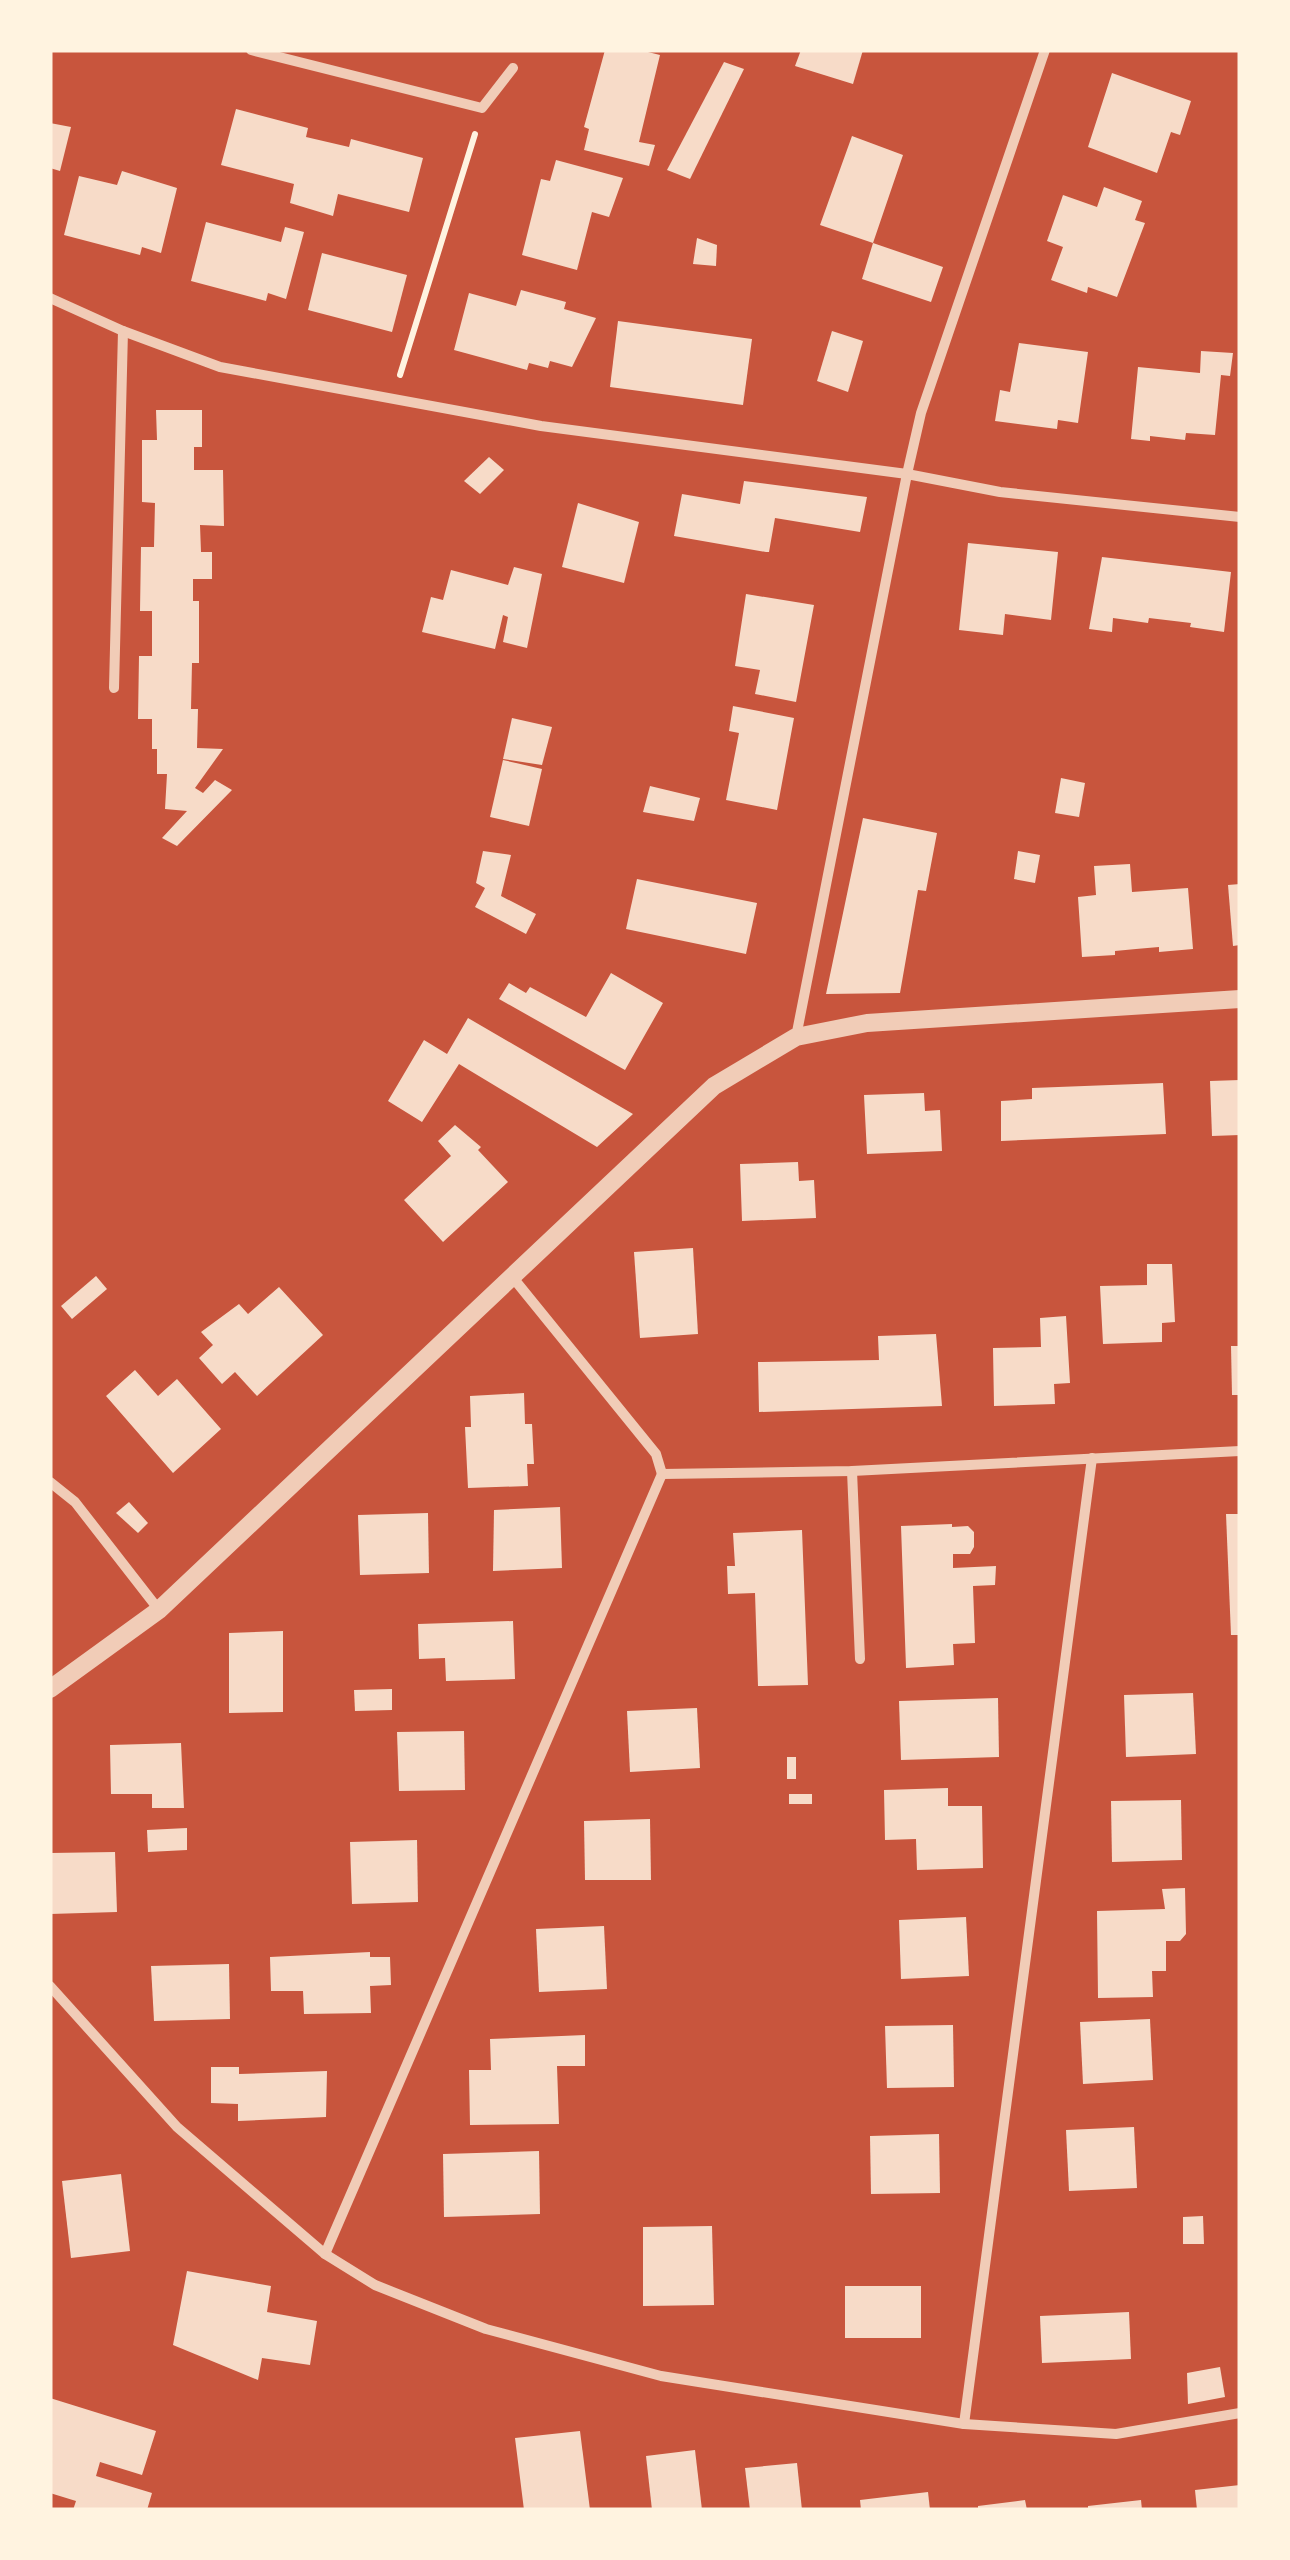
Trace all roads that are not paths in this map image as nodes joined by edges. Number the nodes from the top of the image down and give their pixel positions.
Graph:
1 (251, 50) edge
2 (1045, 50) edge
3 (512, 68) dead end
4 (50, 298) edge
5 (123, 331) junction
6 (907, 474) junction
7 (1240, 518) edge
8 (114, 688) dead end
9 (1240, 999) edge
10 (796, 1037) junction
11 (514, 1279) junction
12 (1240, 1451) edge
13 (1092, 1458) junction
14 (852, 1471) junction
15 (662, 1474) junction
16 (50, 1482) edge
17 (159, 1610) junction
18 (860, 1659) dead end
19 (50, 1689) edge
20 (50, 1986) edge
21 (324, 2254) junction
22 (1240, 2413) edge
23 (964, 2424) junction

1 - 3 street
2 - 6 street
4 - 5 street
5 - 6 street
5 - 8 street
6 - 7 street
6 - 10 street
9 - 10 street
10 - 11 street
11 - 15 street
11 - 17 street
12 - 13 street
13 - 14 street
13 - 23 street
14 - 15 street
14 - 18 street
15 - 21 street
16 - 17 street
17 - 19 street
20 - 21 street
21 - 23 street
22 - 23 street

